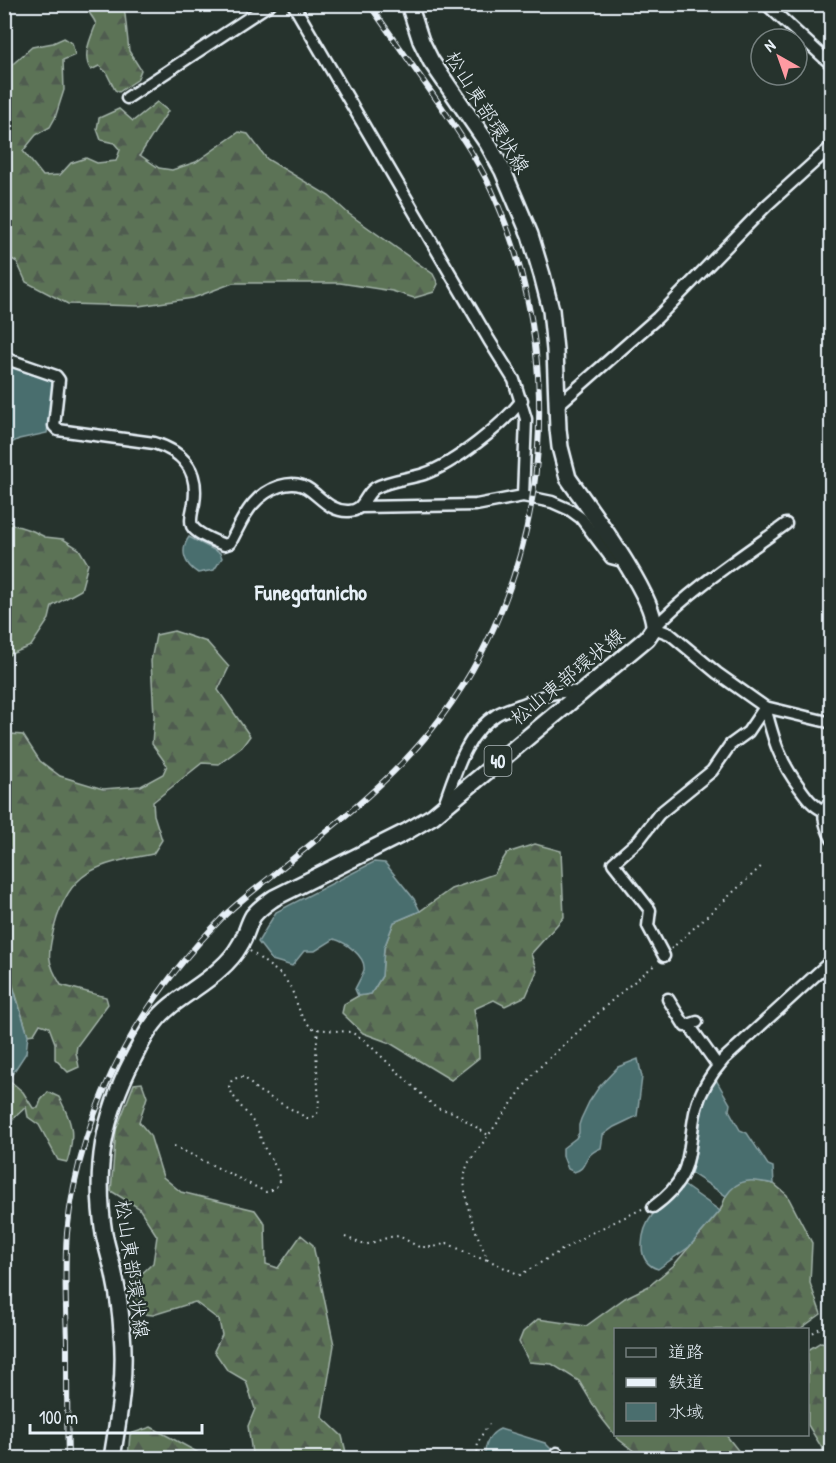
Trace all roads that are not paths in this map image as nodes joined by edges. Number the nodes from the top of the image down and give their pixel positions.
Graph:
1 (270, 4) edge
2 (293, 4) edge
3 (409, 4) edge
4 (766, 4) edge
5 (831, 65) edge
6 (127, 98) dead end
7 (831, 146) edge
8 (4, 358) edge
9 (522, 400) junction
10 (558, 405) junction
11 (523, 496) junction
12 (361, 507) junction
13 (786, 524) dead end
14 (626, 562) junction
15 (654, 628) junction
16 (580, 692) junction
17 (765, 707) junction
18 (831, 723) edge
19 (831, 799) edge
20 (443, 807) junction
21 (824, 811) junction
22 (831, 838) edge
23 (664, 956) road end
24 (831, 960) edge
25 (668, 999) dead end
26 (718, 1066) junction
27 (653, 1207) road end
28 (112, 1458) edge

1 - 6 street
2 - 9 street
3 - 10 main road, 松山東部環状線
4 - 5 street
7 - 10 street
8 - 12 street
9 - 11 street
9 - 12 street
10 - 14 main road, 松山東部環状線
11 - 12 street
11 - 14 street
13 - 15 street
14 - 15 main road, 松山東部環状線
15 - 16 main road, 松山東部環状線 / 40
15 - 17 street
16 - 20 main road, 松山東部環状線 / 40
16 - 20 street
17 - 18 street
17 - 21 street
17 - 23 street
19 - 21 street
20 - 28 main road, 松山東部環状線 / 40
21 - 22 street
24 - 26 street
25 - 26 street
26 - 27 street

